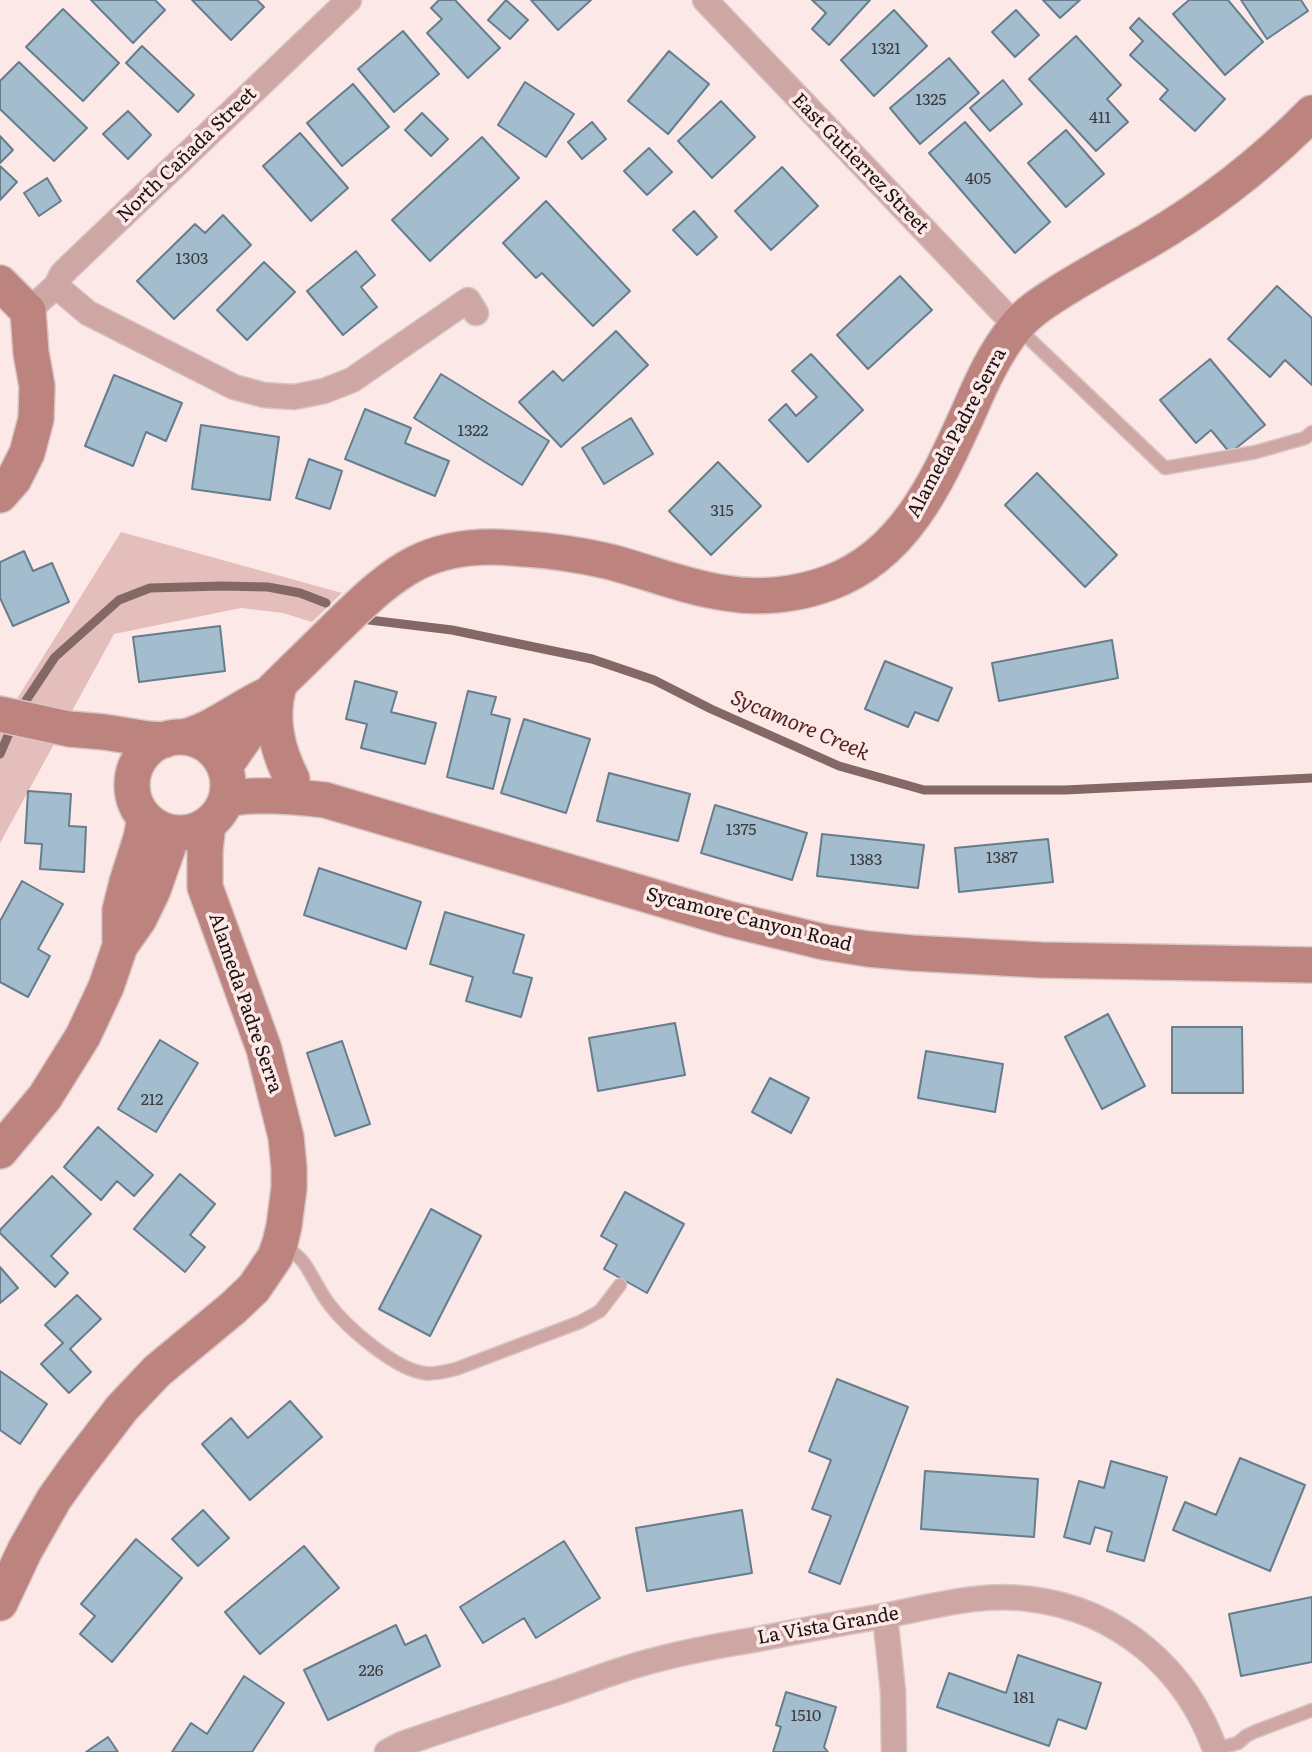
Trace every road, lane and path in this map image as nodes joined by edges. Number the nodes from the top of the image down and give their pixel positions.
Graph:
1 (349, 0) edge
2 (705, 0) edge
3 (1312, 113) edge
4 (0, 283) edge
5 (56, 286) junction
6 (28, 311) junction
7 (476, 313) dead end
8 (1016, 326) junction
9 (1312, 432) edge
10 (0, 495) edge
11 (274, 688) junction
12 (6, 715) edge
13 (69, 729) junction
14 (174, 739) junction
15 (133, 777) junction
16 (292, 779) junction
17 (221, 790) junction
18 (325, 800) junction
19 (164, 828) junction
20 (153, 890) junction
21 (207, 894) junction
22 (120, 946) junction
23 (1312, 965) edge
24 (0, 1151) edge
25 (280, 1243) junction
26 (620, 1285) dead end
27 (0, 1603) edge
28 (886, 1616) junction
29 (1312, 1710) edge
30 (1216, 1751) edge
31 (387, 1752) edge
32 (894, 1752) edge

1 - 5 street, North Cañada Street
2 - 8 street, East Gutierrez Street
3 - 8 street, Alameda Padre Serra
4 - 6 street
5 - 6 street, North Cañada Street
5 - 7 street
6 - 10 street
8 - 9 lane
8 - 11 street, Alameda Padre Serra
11 - 14 street, Alameda Padre Serra
11 - 16 street
11 - 17 street, Alameda Padre Serra
12 - 13 street
13 - 14 street
13 - 15 street
14 - 15 street
14 - 17 street
15 - 19 street
16 - 17 street, Sycamore Canyon Road
16 - 18 street, Sycamore Canyon Road
17 - 18 street, Sycamore Canyon Road
17 - 19 street
17 - 21 street, Alameda Padre Serra
18 - 23 street, Sycamore Canyon Road
19 - 20 street
19 - 21 street, Alameda Padre Serra
19 - 22 street
20 - 21 street
20 - 22 street
21 - 25 street, Alameda Padre Serra
22 - 24 street
25 - 26 lane
25 - 27 street, Alameda Padre Serra
28 - 30 street, La Vista Grande
28 - 31 street, La Vista Grande
28 - 32 street
29 - 30 lane

